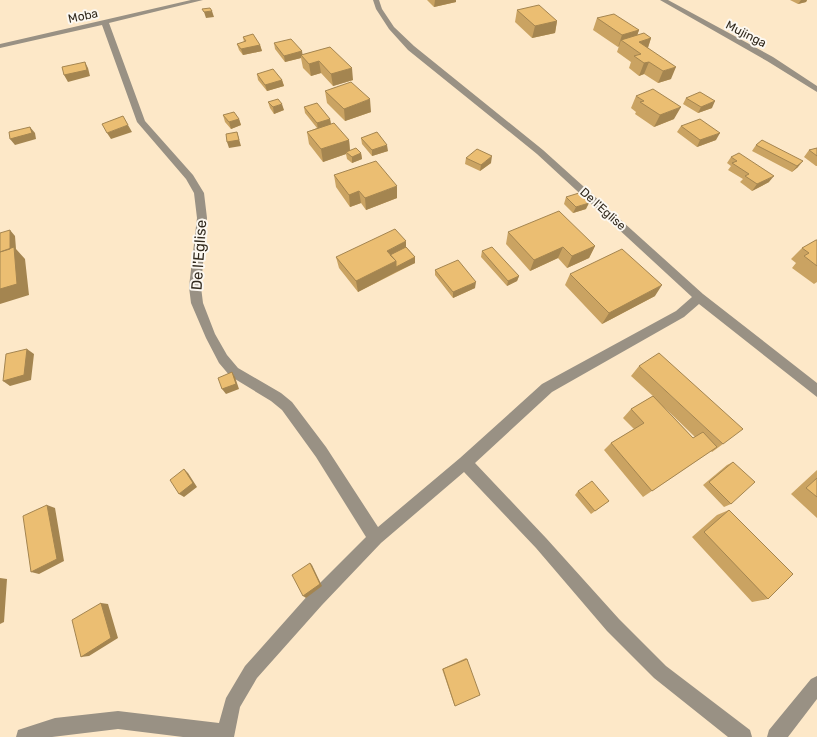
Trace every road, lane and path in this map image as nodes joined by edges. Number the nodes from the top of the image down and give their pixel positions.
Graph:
1 (200, 0) edge
2 (376, 0) edge
3 (663, 0) edge
4 (188, 2) edge
5 (105, 23) junction
6 (0, 46) edge
7 (817, 90) edge
8 (699, 296) junction
9 (817, 392) edge
10 (465, 464) junction
11 (376, 538) junction
12 (817, 685) edge
13 (225, 735) edge
14 (25, 737) edge
15 (743, 737) edge
16 (776, 737) edge

1 - 4 street, Moba
2 - 8 street, De l'Eglise
3 - 7 street, Mujinga
4 - 5 street, Moba
5 - 6 street, Moba
5 - 11 street, De l'Eglise
8 - 9 street, De l'Eglise
8 - 10 street
10 - 11 street
10 - 15 street
11 - 13 street
12 - 16 street
13 - 14 street

